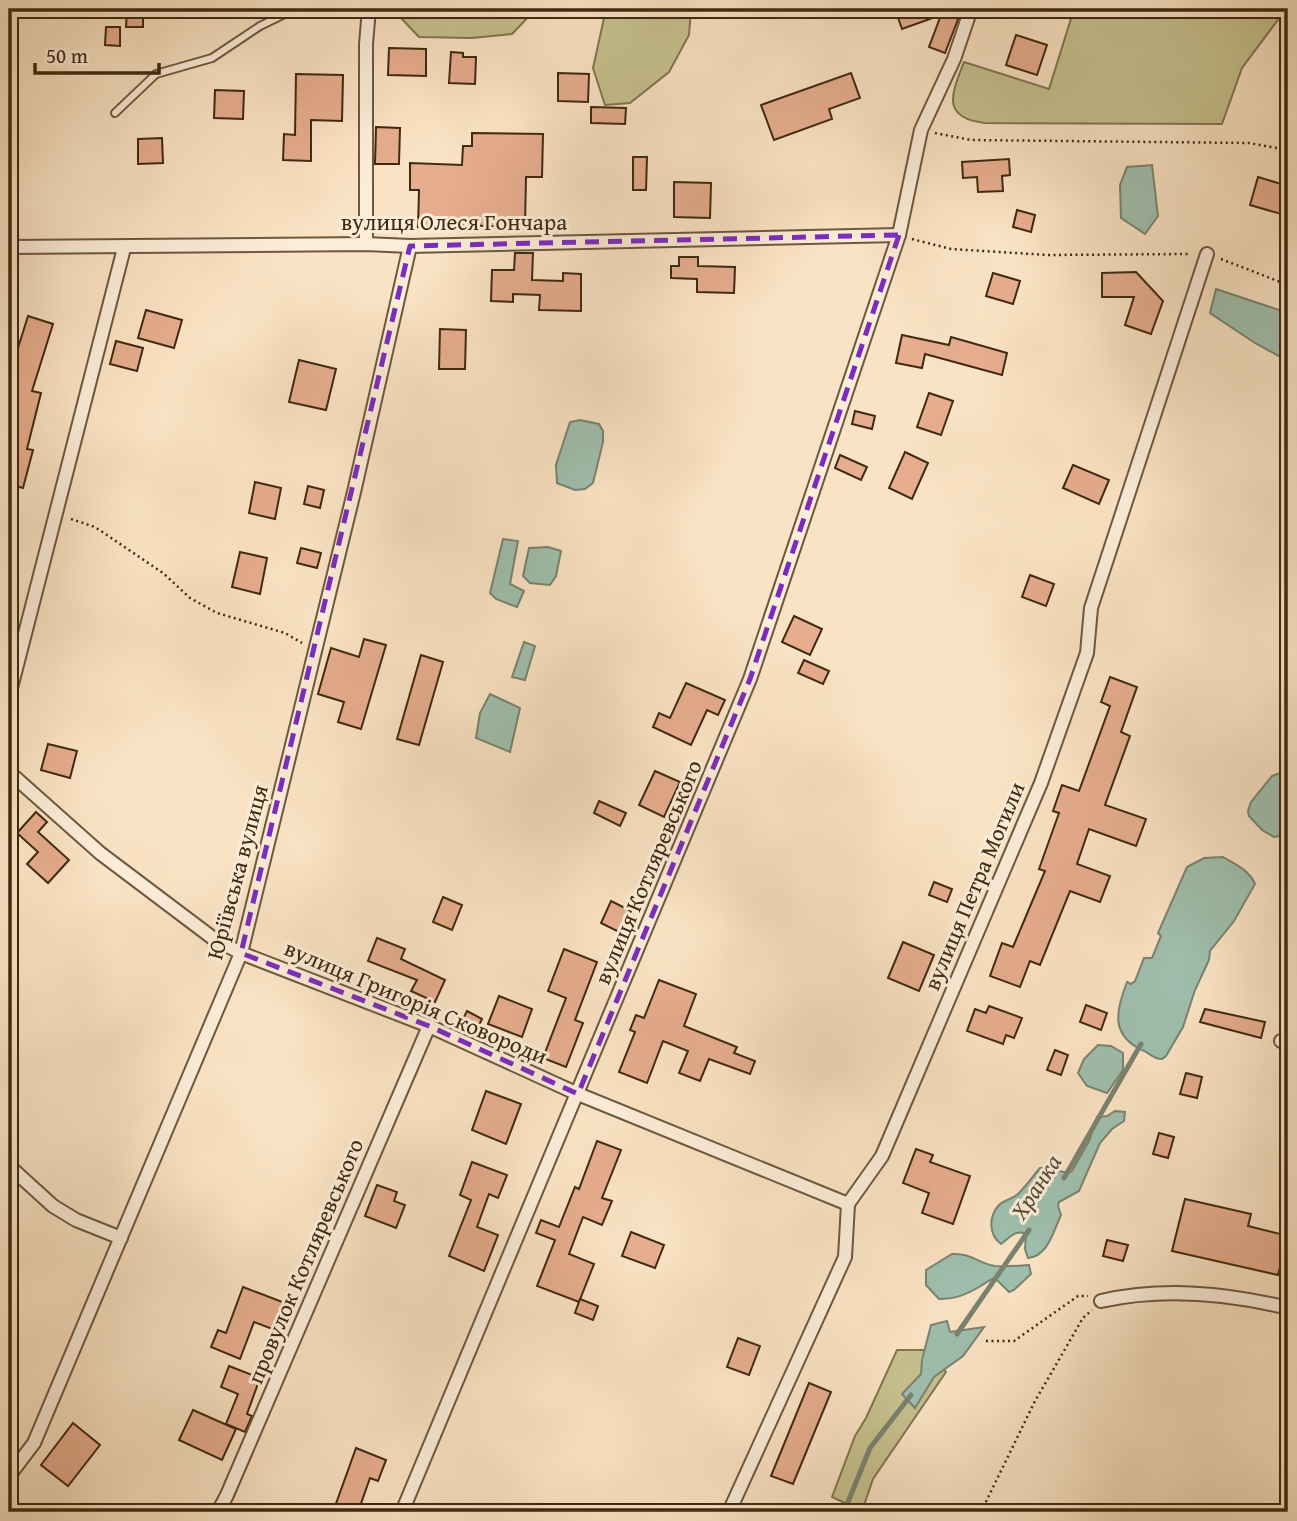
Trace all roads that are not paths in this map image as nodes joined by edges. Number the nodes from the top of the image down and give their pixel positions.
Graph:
1 (295, 9) edge
2 (369, 9) edge
3 (971, 9) edge
4 (115, 113) dead end
5 (899, 235) junction
6 (366, 244) junction
7 (410, 246) junction
8 (9, 247) edge
9 (124, 248) junction
10 (1207, 254) road end
11 (9, 696) edge
12 (9, 772) edge
13 (241, 953) junction
14 (429, 1026) junction
15 (578, 1094) junction
16 (9, 1166) edge
17 (848, 1204) junction
18 (121, 1238) junction
19 (1101, 1301) road end
20 (1288, 1308) edge
21 (9, 1476) edge
22 (218, 1512) edge
23 (402, 1512) edge
24 (729, 1512) edge

1 - 4 lane
2 - 6 street
3 - 5 street, вулиця Котляревського
5 - 7 street, вулиця Олеся Гончара
5 - 15 street, вулиця Котляревського
6 - 7 street, вулиця Олеся Гончара
6 - 9 street, вулиця Олеся Гончара
7 - 13 street, Юріївська вулиця
8 - 9 street, вулиця Олеся Гончара
9 - 11 street
10 - 17 street, вулиця Петра Могили
12 - 13 street, вулиця Григорія Сковороди
13 - 14 street, вулиця Григорія Сковороди
13 - 18 street, Юріївська вулиця
14 - 15 street, вулиця Григорія Сковороди
14 - 22 street, провулок Котляревського
15 - 17 street, вулиця Григорія Сковороди
15 - 23 street, вулиця Котляревського
16 - 18 street
17 - 24 street
18 - 21 street, Юріївська вулиця
19 - 20 street

